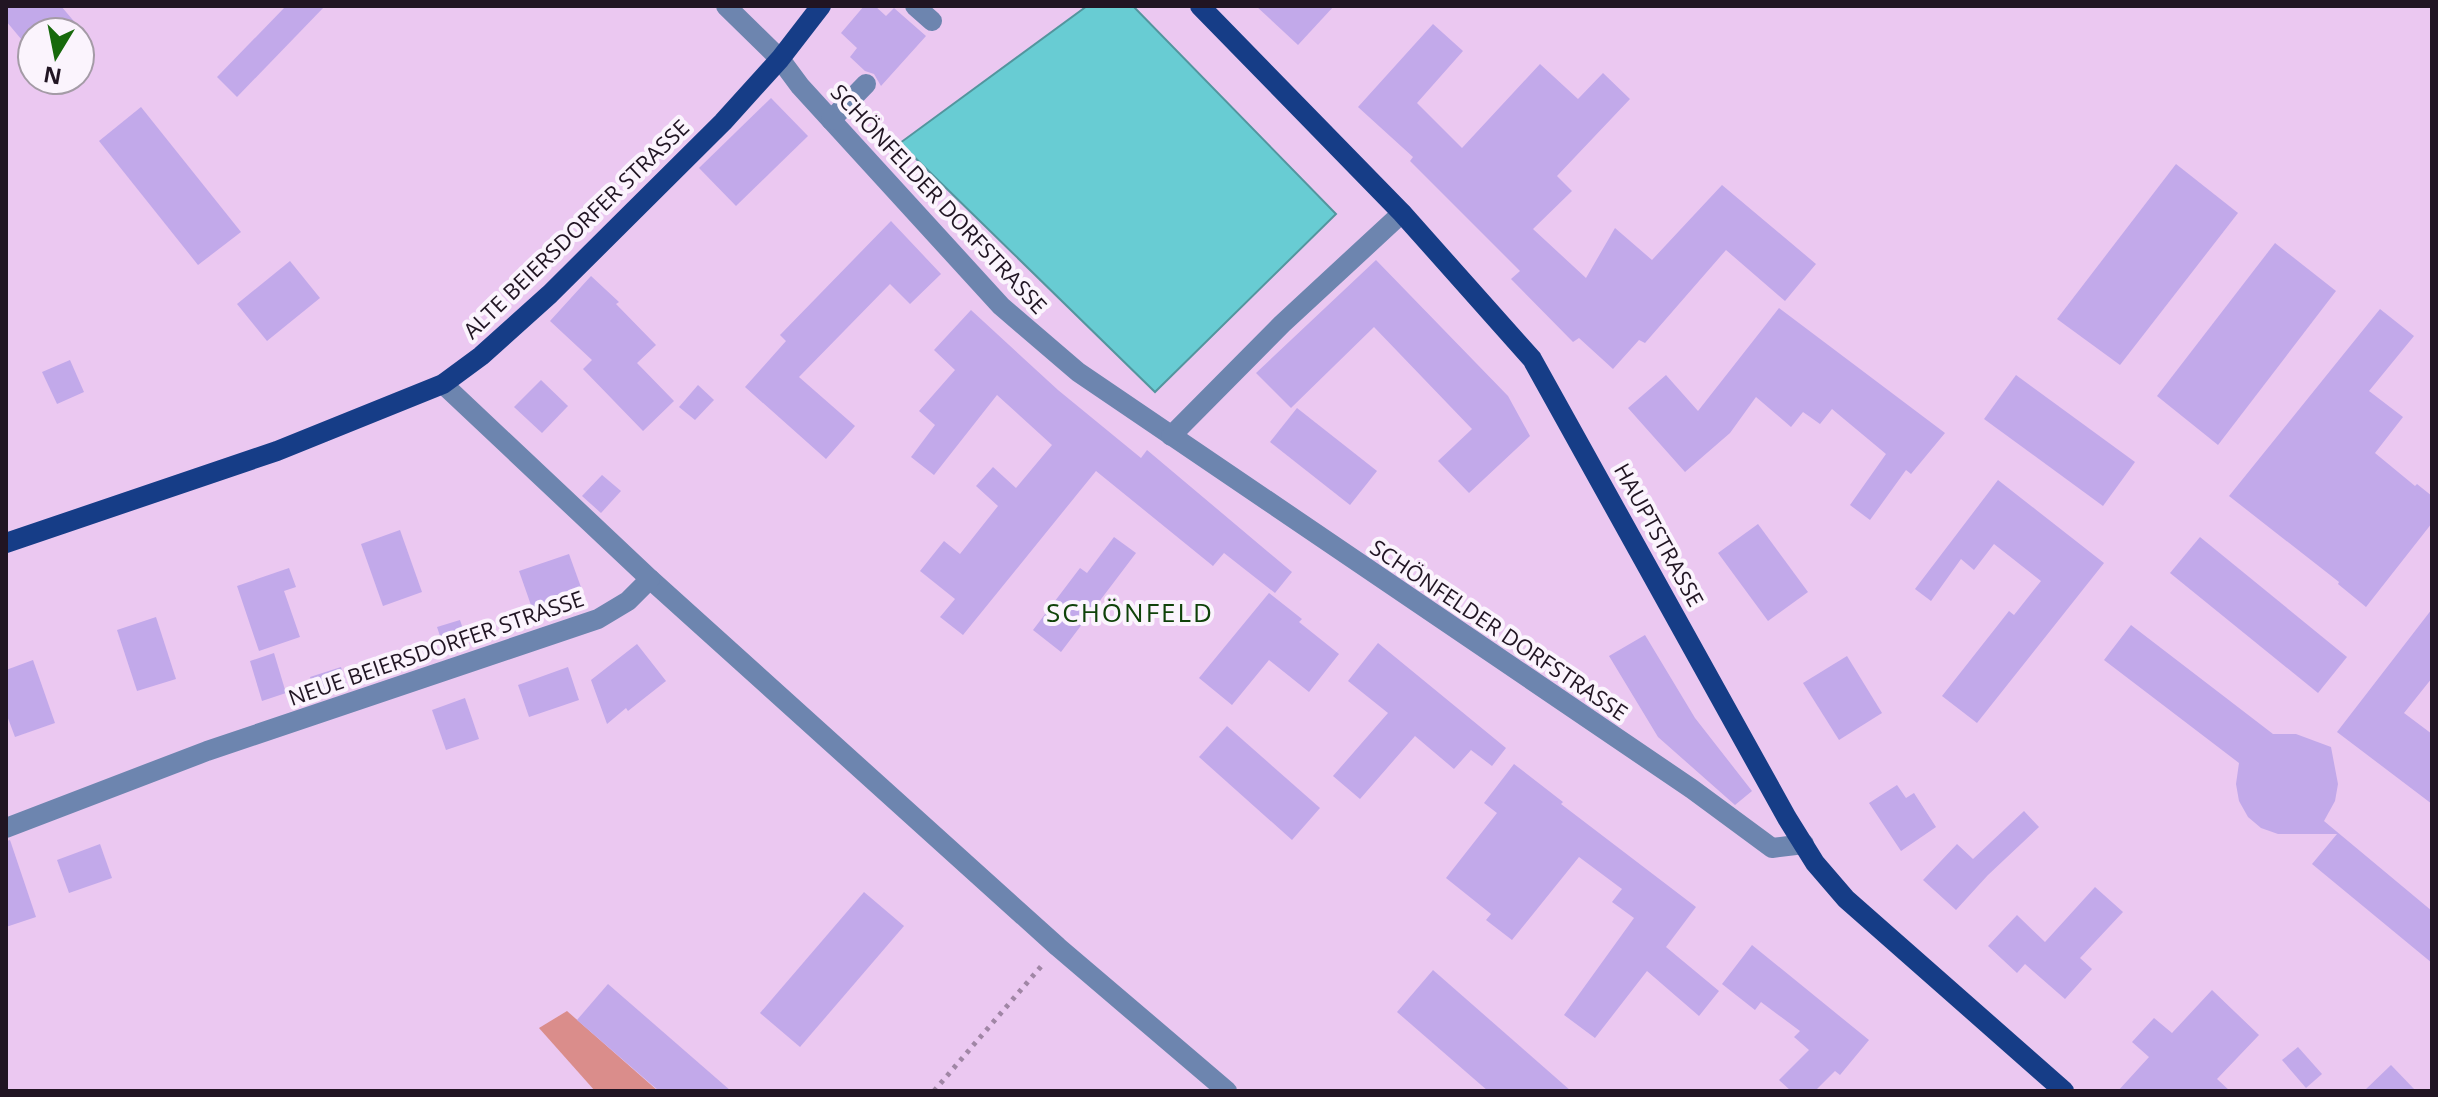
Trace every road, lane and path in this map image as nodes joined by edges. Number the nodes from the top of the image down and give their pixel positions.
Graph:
1 (726, 6) edge
2 (821, 6) edge
3 (915, 6) edge
4 (1202, 7) edge
5 (932, 21) dead end
6 (780, 59) junction
7 (866, 84) dead end
8 (831, 120) junction
9 (1402, 213) junction
10 (443, 384) junction
11 (1171, 436) junction
12 (6, 543) edge
13 (650, 579) junction
14 (6, 828) edge
15 (1804, 844) junction
16 (1058, 947) junction
17 (934, 1091) edge
18 (1227, 1091) edge
19 (2064, 1091) edge

1 - 6 street, SCHÖNFELDER DORFSTRASSE
2 - 6 main road, ALTE BEIERSDORFER STRASSE
3 - 5 street
4 - 9 main road, HAUPTSTRASSE
6 - 8 street, SCHÖNFELDER DORFSTRASSE
6 - 10 main road, ALTE BEIERSDORFER STRASSE
7 - 8 street
8 - 11 street, SCHÖNFELDER DORFSTRASSE
9 - 11 street
9 - 15 main road, HAUPTSTRASSE
10 - 12 main road, ALTE BEIERSDORFER STRASSE
10 - 13 street
11 - 15 street, SCHÖNFELDER DORFSTRASSE
13 - 14 street, NEUE BEIERSDORFER STRASSE
13 - 16 street
15 - 19 main road, HAUPTSTRASSE
16 - 17 path
16 - 18 street

